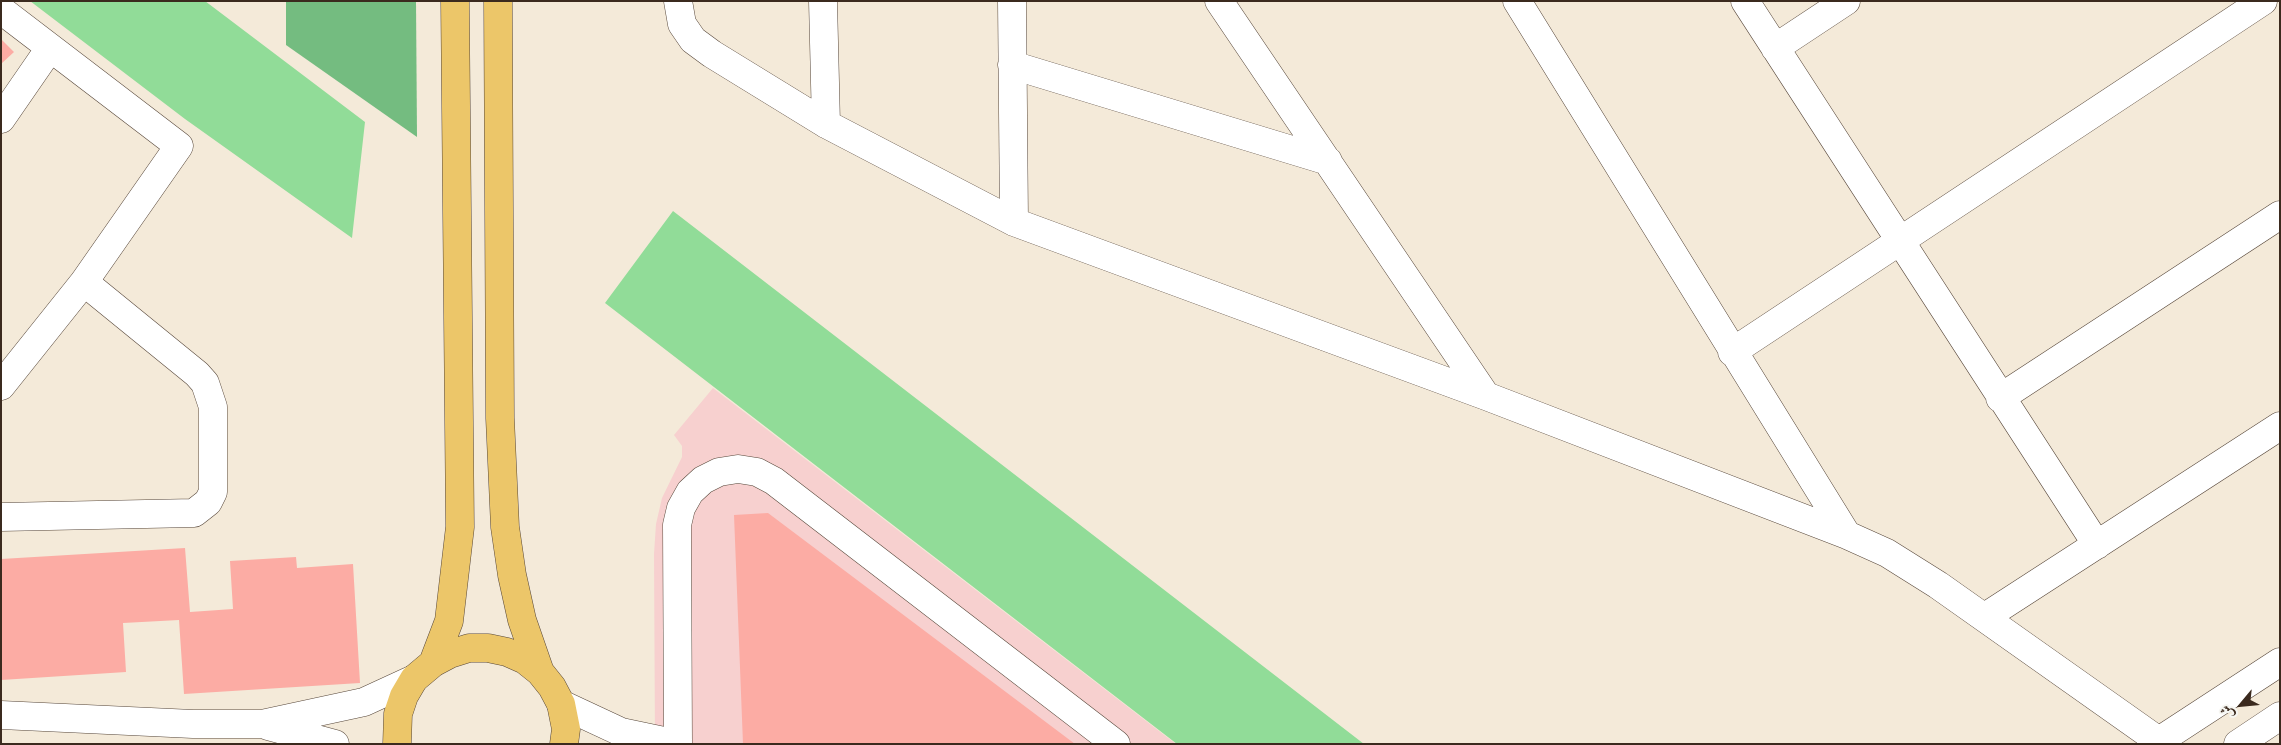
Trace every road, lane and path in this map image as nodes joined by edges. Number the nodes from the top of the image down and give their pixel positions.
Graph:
1 (455, 1) edge
2 (498, 1) edge
3 (678, 1) edge
4 (823, 1) edge
5 (1012, 1) edge
6 (1219, 1) edge
7 (1517, 1) edge
8 (1745, 1) edge
9 (1846, 1) edge
10 (2263, 1) edge
11 (1, 10) edge
12 (50, 48) junction
13 (1775, 48) junction
14 (1012, 65) junction
15 (1, 119) edge
16 (826, 124) junction
17 (1328, 161) junction
18 (2280, 215) edge
19 (1014, 222) junction
20 (1899, 242) junction
21 (84, 282) junction
22 (1732, 352) junction
23 (1, 386) edge
24 (1486, 396) junction
25 (2000, 398) junction
26 (2280, 426) edge
27 (1, 517) edge
28 (1847, 535) junction
29 (2097, 545) junction
30 (1985, 617) junction
31 (2280, 662) edge
32 (424, 671) junction
33 (540, 672) junction
34 (561, 704) junction
35 (1, 715) edge
36 (2280, 716) edge
37 (262, 724) junction
38 (193, 734) edge
39 (2161, 742) edge
40 (334, 744) edge
41 (398, 744) edge
42 (564, 744) edge
43 (678, 744) edge
44 (1116, 744) edge
45 (2238, 744) edge

1 - 32 highway
2 - 33 highway
3 - 16 street
4 - 16 street
5 - 14 street
6 - 17 street
7 - 22 street
8 - 13 street
9 - 13 street
10 - 20 street
11 - 12 street
12 - 15 street
12 - 21 street
13 - 20 street
14 - 17 street
14 - 19 street
16 - 19 street
17 - 24 street
18 - 25 street
19 - 24 street
20 - 22 street
20 - 25 street
21 - 23 street
21 - 27 street
22 - 28 street
24 - 28 street
25 - 29 street
26 - 29 street
28 - 30 street
29 - 30 street
30 - 39 street
31 - 39 street
32 - 33 highway
32 - 37 street
32 - 41 highway
33 - 34 highway
34 - 42 highway
34 - 43 street
35 - 38 street
36 - 45 street
37 - 38 street
37 - 40 street
43 - 44 street

